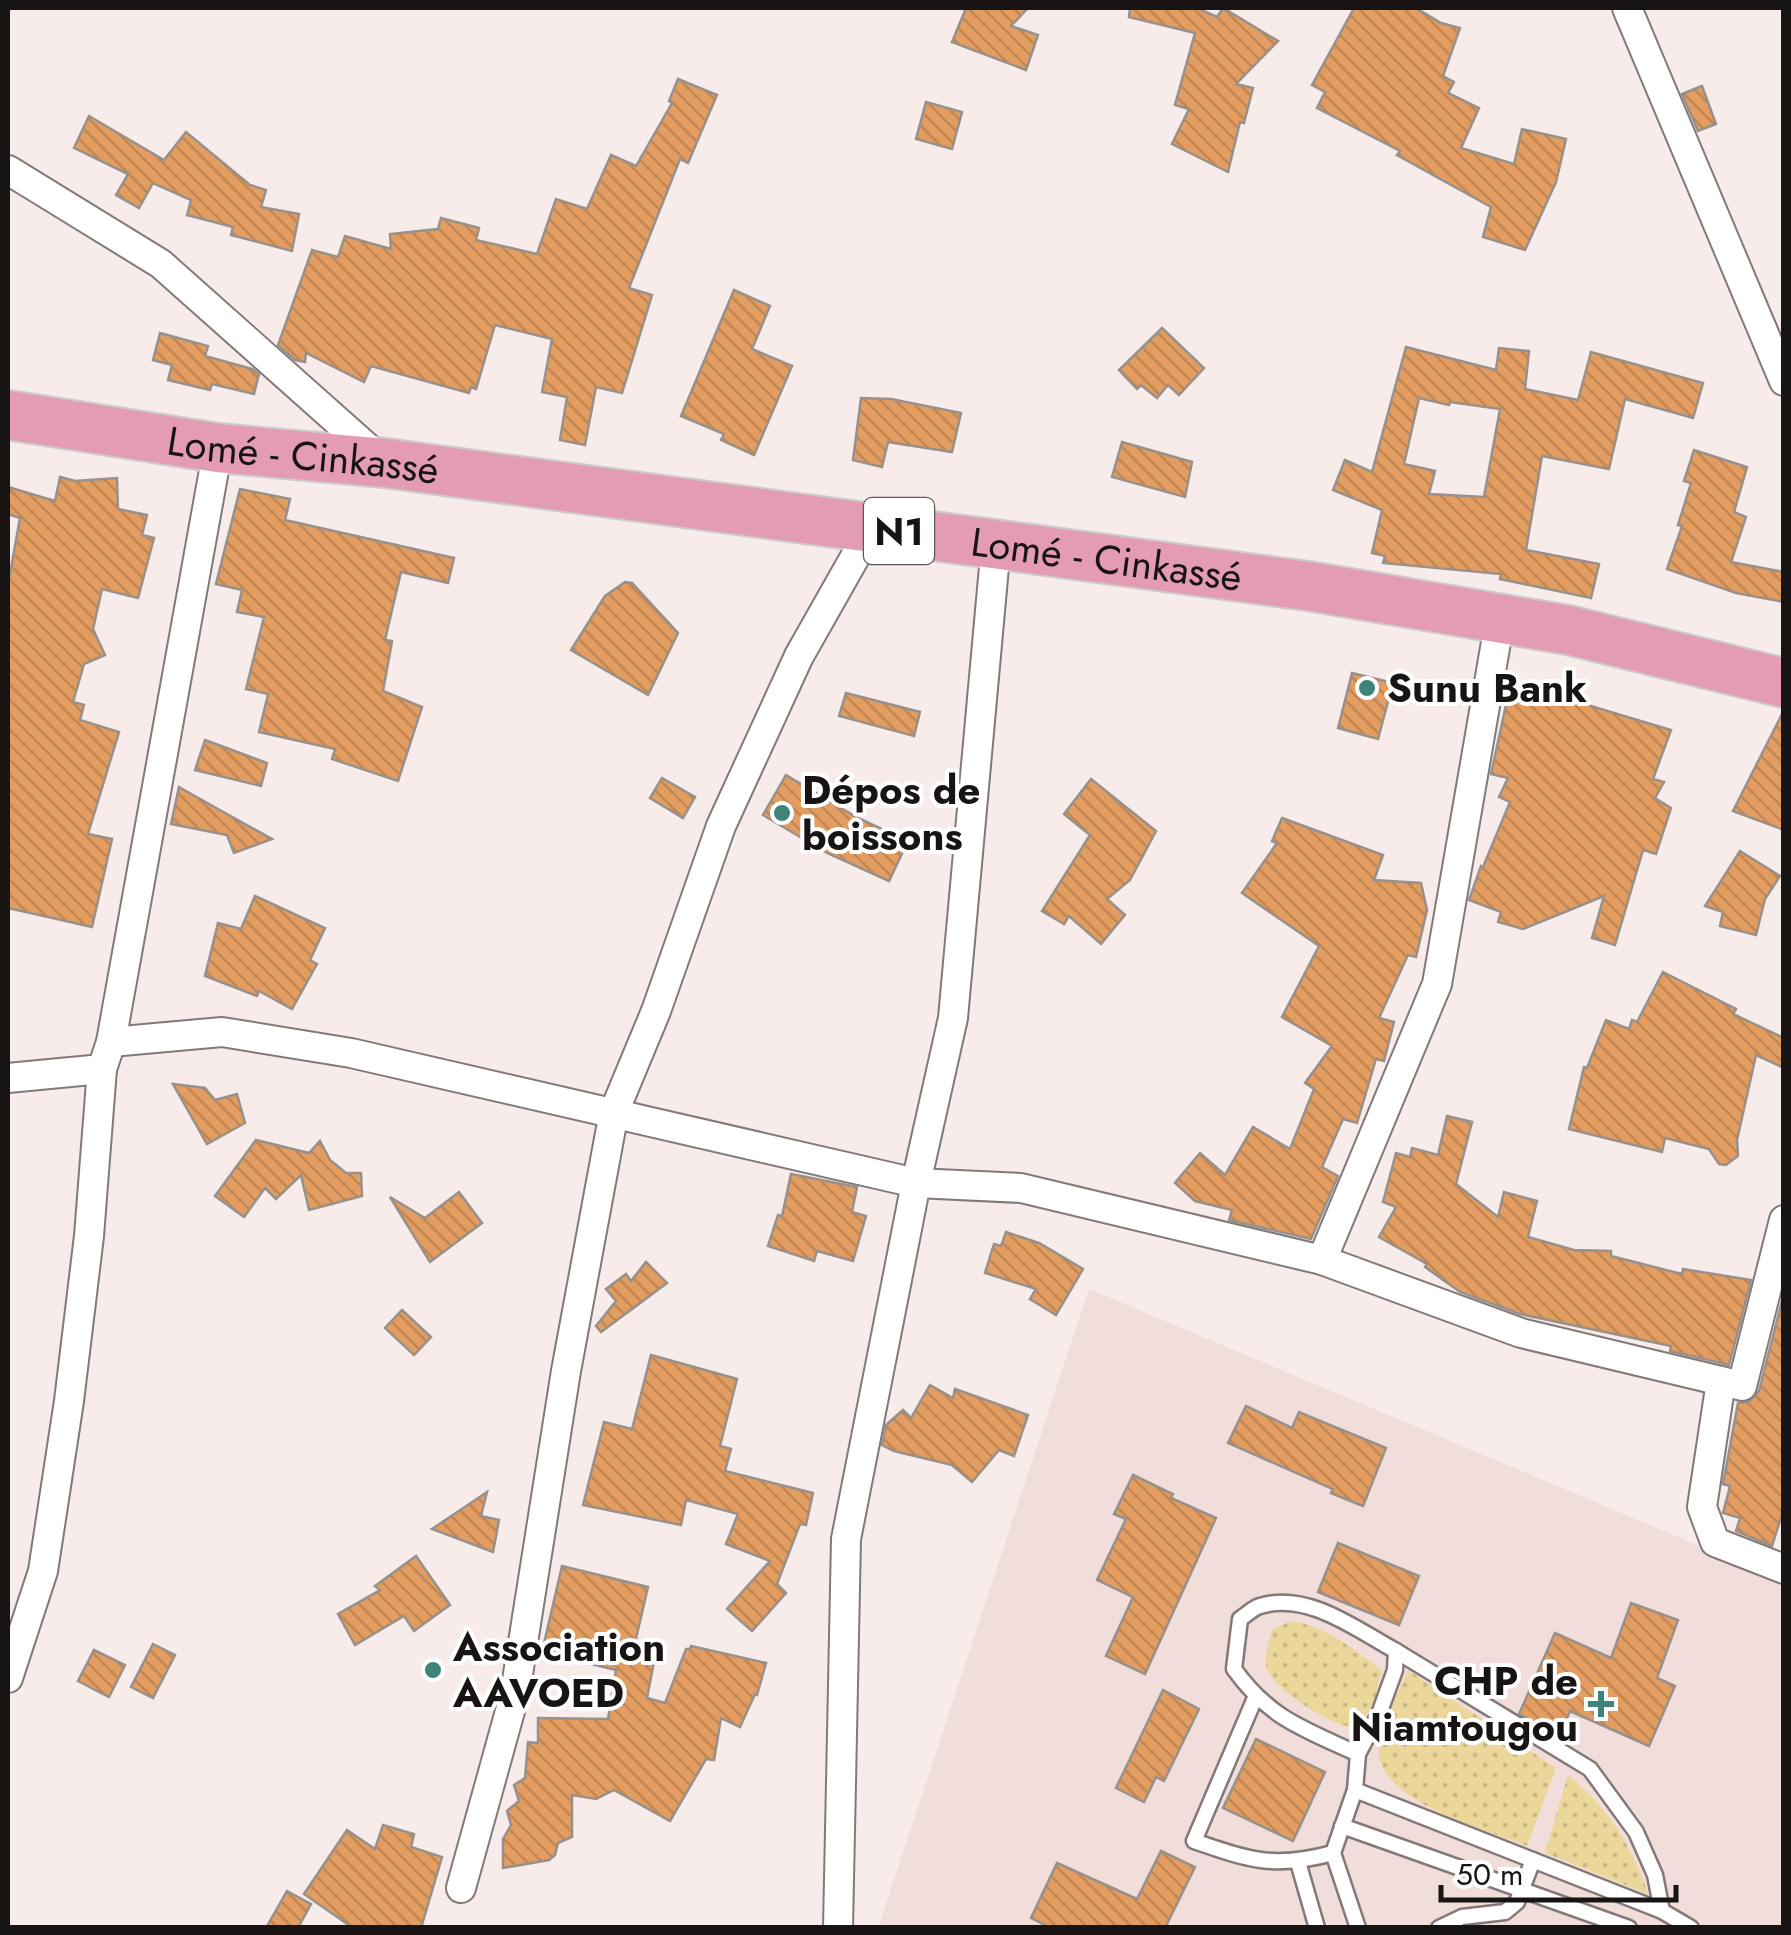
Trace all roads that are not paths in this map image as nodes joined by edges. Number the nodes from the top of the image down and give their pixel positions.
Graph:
1 (1628, 8) edge
2 (8, 170) edge
3 (1784, 381) edge
4 (8, 415) edge
5 (218, 448) junction
6 (386, 464) junction
7 (872, 527) junction
8 (996, 545) junction
9 (1500, 619) junction
10 (1784, 683) edge
11 (106, 1056) junction
12 (8, 1078) edge
13 (614, 1112) junction
14 (916, 1183) junction
15 (1784, 1220) edge
16 (1322, 1260) junction
17 (1721, 1381) junction
18 (1784, 1569) edge
19 (1396, 1652) junction
20 (8, 1678) edge
21 (1254, 1698) junction
22 (1358, 1754) junction
23 (1355, 1790) junction
24 (1342, 1826) junction
25 (1333, 1853) junction
26 (1534, 1860) junction
27 (1298, 1862) junction
28 (460, 1888) dead end
29 (1522, 1891) junction
30 (1662, 1911) junction
31 (838, 1928) edge
32 (1318, 1928) edge
33 (1358, 1928) edge
34 (1438, 1928) edge
35 (1630, 1928) edge
36 (1691, 1928) edge

1 - 3 street
2 - 6 street
4 - 5 highway, Lomé - Cinkassé / N1
5 - 6 highway, Lomé - Cinkassé / N1
5 - 11 street
6 - 7 highway, Lomé - Cinkassé / N1
7 - 8 highway, Lomé - Cinkassé / N1
7 - 13 street
8 - 9 highway, Lomé - Cinkassé / N1
8 - 14 street
9 - 10 highway, Lomé - Cinkassé / N1
9 - 16 street
11 - 12 street
11 - 13 street
11 - 20 street
13 - 14 street
13 - 28 street
14 - 16 street
14 - 31 street
15 - 17 street
16 - 17 street
17 - 18 street
19 - 21 lane
19 - 22 lane
19 - 30 lane
21 - 22 lane
21 - 27 lane
22 - 23 lane
23 - 24 lane
23 - 26 lane
24 - 25 lane
24 - 29 lane
25 - 27 lane
25 - 33 lane
26 - 29 lane
26 - 30 lane
27 - 32 lane
29 - 34 lane
29 - 35 lane
30 - 36 lane

